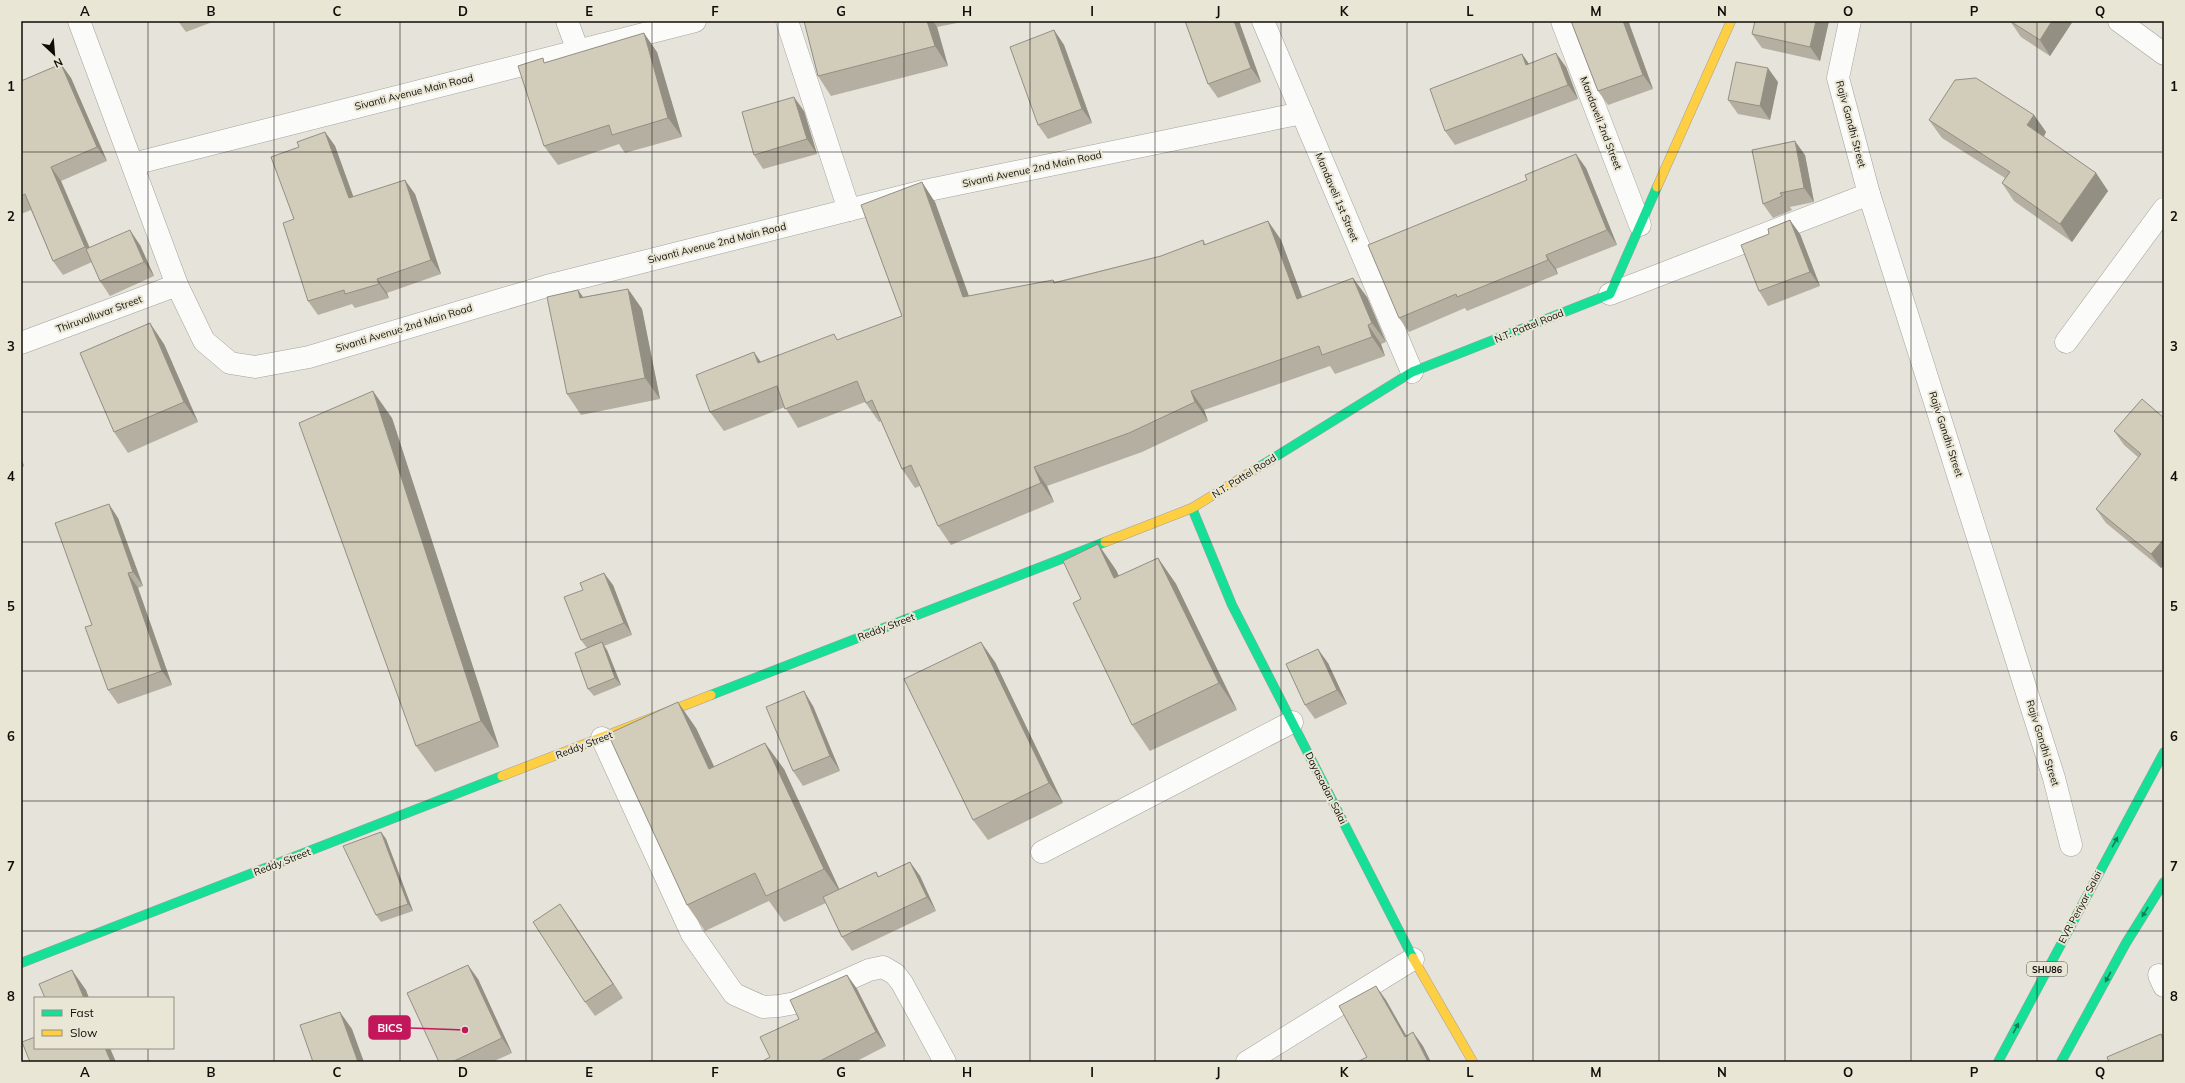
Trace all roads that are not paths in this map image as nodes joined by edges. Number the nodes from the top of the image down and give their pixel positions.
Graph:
1 (78, 21) edge
2 (567, 21) edge
3 (695, 21) edge
4 (787, 21) edge
5 (1264, 21) edge
6 (1562, 21) edge
7 (1731, 21) edge
8 (1850, 21) edge
9 (2119, 21) edge
10 (578, 51) junction
11 (2164, 54) edge
12 (1302, 113) junction
13 (133, 164) junction
14 (1870, 194) junction
15 (2164, 209) edge
16 (849, 210) junction
17 (1640, 225) junction
18 (177, 285) junction
19 (1610, 294) junction
20 (21, 342) edge
21 (2066, 342) dead end
22 (1412, 372) junction
23 (1192, 508) junction
24 (1292, 722) junction
25 (602, 738) junction
26 (2164, 752) edge
27 (2071, 845) dead end
28 (1042, 852) dead end
29 (2164, 882) edge
30 (1413, 959) junction
31 (21, 964) edge
32 (945, 1062) edge
33 (1247, 1062) edge
34 (1473, 1062) edge
35 (1998, 1062) edge
36 (2061, 1062) edge

1 - 13 street, Sivanti Avenue 2nd Main Road
2 - 10 street
3 - 10 street, Sivanti Avenue Main Road
4 - 16 street
5 - 12 street, Mandaveli 1st Street
6 - 17 street, Mandaveli 2nd Street
7 - 17 street
8 - 14 street, Rajiv Gandhi Street
9 - 11 street
10 - 13 street, Sivanti Avenue Main Road
12 - 16 street, Sivanti Avenue 2nd Main Road
12 - 22 street, Mandaveli 1st Street
13 - 18 street, Sivanti Avenue 2nd Main Road
14 - 19 street
14 - 27 street, Rajiv Gandhi Street
15 - 21 street
16 - 18 street, Sivanti Avenue 2nd Main Road
17 - 19 street
18 - 20 street, Thiruvalluvar Street
19 - 22 street, N.T. Pattel Road
22 - 23 street, N.T. Pattel Road
23 - 24 street, Dayasadan Salai
23 - 25 street, Reddy Street
24 - 28 street
24 - 30 street, Dayasadan Salai
25 - 31 street, Reddy Street
25 - 32 street
35 -> 26 street, EVR Periyar Salai / SHU86
29 -> 36 street
30 - 33 street
30 - 34 street, Dayasadan Salai

